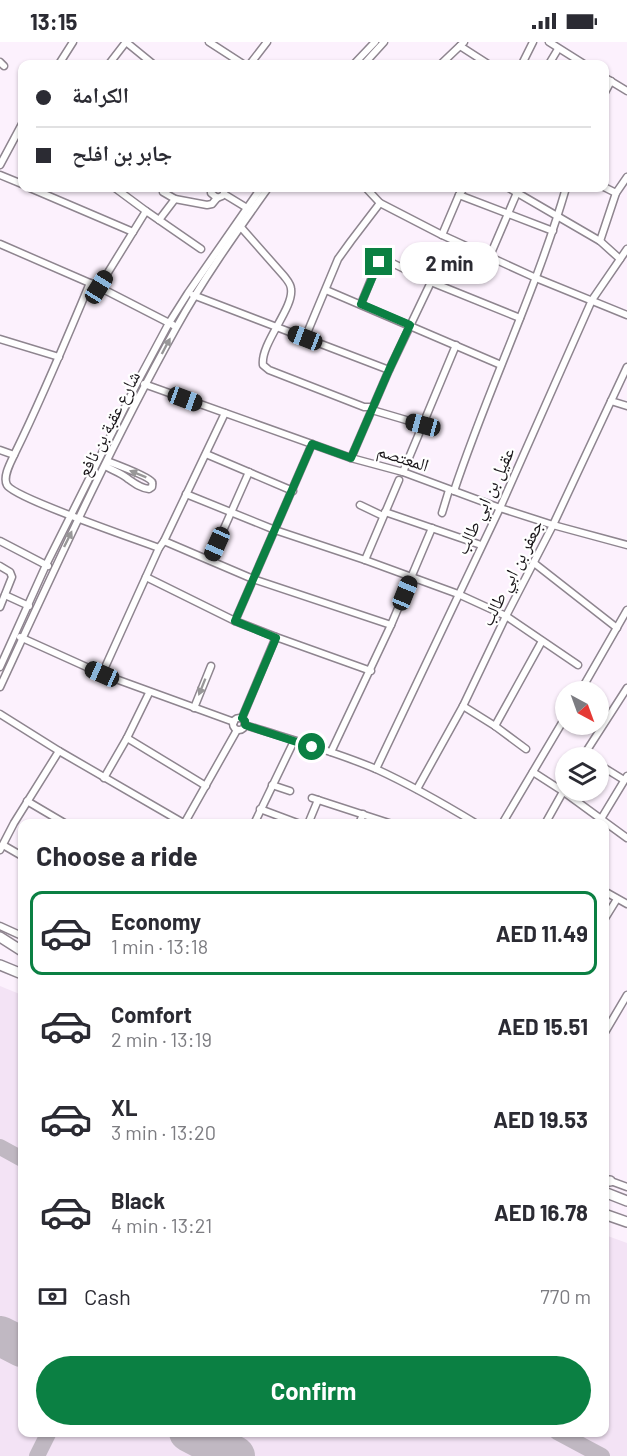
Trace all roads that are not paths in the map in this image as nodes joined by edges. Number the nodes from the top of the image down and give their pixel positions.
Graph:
1 (73, 42) edge
2 (126, 42) edge
3 (209, 42) edge
4 (256, 42) edge
5 (375, 42) edge
6 (384, 42) edge
7 (533, 42) edge
8 (549, 42) edge
9 (462, 44) edge
10 (265, 45) edge
11 (558, 49) junction
12 (62, 60) edge
13 (112, 60) edge
14 (148, 60) edge
15 (237, 60) edge
16 (253, 60) edge
17 (358, 60) edge
18 (368, 60) edge
19 (445, 60) edge
20 (483, 60) edge
21 (524, 60) edge
22 (551, 60) edge
23 (577, 60) edge
24 (609, 80) edge
25 (627, 91) edge
26 (18, 131) edge
27 (0, 165) edge
28 (0, 175) edge
29 (627, 177) edge
30 (18, 182) edge
31 (609, 190) edge
32 (39, 192) edge
33 (120, 192) edge
34 (163, 192) dead end
35 (211, 192) edge
36 (222, 192) edge
37 (228, 192) edge
38 (258, 192) edge
39 (265, 192) edge
40 (370, 192) edge
41 (461, 192) edge
42 (517, 192) edge
43 (521, 192) edge
44 (565, 192) edge
45 (616, 194) junction
46 (459, 195) junction
47 (217, 198) junction
48 (175, 199) junction
49 (380, 203) junction
50 (247, 208) junction
51 (146, 211) junction
52 (508, 214) junction
53 (558, 217) junction
54 (159, 220) junction
55 (239, 224) junction
56 (553, 231) junction
57 (133, 232) junction
58 (442, 235) junction
59 (600, 241) junction
60 (0, 244) edge
61 (201, 249) dead end
62 (627, 249) edge
63 (489, 258) junction
64 (620, 259) junction
65 (536, 278) junction
66 (431, 282) junction
67 (90, 283) junction
68 (99, 287) junction
69 (326, 290) junction
70 (192, 294) junction
71 (591, 300) junction
72 (361, 304) junction
73 (627, 315) edge
74 (520, 318) junction
75 (169, 323) junction
76 (410, 325) junction
77 (276, 326) junction
78 (176, 327) junction
79 (305, 338) junction
80 (0, 339) edge
81 (456, 345) junction
82 (59, 357) junction
83 (501, 364) junction
84 (627, 367) edge
85 (389, 370) junction
86 (138, 381) junction
87 (146, 385) junction
88 (611, 401) junction
89 (627, 406) edge
90 (373, 408) junction
91 (225, 413) junction
92 (423, 425) junction
93 (312, 444) junction
94 (0, 450) edge
95 (206, 454) junction
96 (14, 455) junction
97 (351, 458) junction
98 (106, 464) junction
99 (249, 472) junction
100 (403, 472) junction
101 (399, 480) dead end
102 (451, 490) junction
103 (293, 491) junction
104 (186, 494) junction
105 (360, 506) dead end
106 (500, 508) junction
107 (231, 513) junction
108 (442, 513) dead end
109 (384, 514) junction
110 (71, 515) junction
111 (78, 518) junction
112 (553, 525) junction
113 (432, 528) junction
114 (275, 530) junction
115 (0, 541) edge
116 (164, 541) junction
117 (627, 544) edge
118 (481, 545) junction
119 (159, 548) junction
120 (210, 560) junction
121 (365, 560) junction
122 (534, 563) junction
123 (46, 565) junction
124 (0, 566) edge
125 (54, 568) junction
126 (412, 576) junction
127 (146, 577) junction
128 (253, 579) junction
129 (458, 594) junction
130 (5, 595) junction
131 (28, 605) junction
132 (0, 607) edge
133 (36, 609) junction
134 (627, 610) edge
135 (506, 616) junction
136 (235, 621) junction
137 (392, 626) junction
138 (617, 628) junction
139 (15, 635) junction
140 (276, 638) junction
141 (22, 639) junction
142 (542, 640) junction
143 (578, 665) dead end
144 (211, 666) dead end
145 (0, 667) edge
146 (371, 670) junction
147 (102, 674) junction
148 (586, 681) edge
149 (0, 687) edge
150 (627, 688) edge
151 (149, 693) junction
152 (463, 706) junction
153 (194, 708) junction
154 (0, 714) edge
155 (242, 718) junction
156 (234, 722) junction
157 (245, 725) junction
158 (495, 726) junction
159 (237, 730) junction
160 (555, 735) edge
161 (127, 738) junction
162 (294, 741) junction
163 (590, 747) edge
164 (526, 749) dead end
165 (59, 751) junction
166 (331, 752) junction
167 (375, 769) junction
168 (609, 770) edge
169 (533, 772) junction
170 (104, 778) junction
171 (626, 778) edge
172 (555, 784) edge
173 (272, 785) junction
174 (206, 786) junction
175 (417, 789) junction
176 (290, 791) dead end
177 (27, 801) junction
178 (559, 801) edge
179 (579, 801) edge
180 (260, 809) junction
181 (363, 814) junction
182 (58, 819) edge
183 (177, 819) edge
184 (186, 819) edge
185 (256, 819) edge
186 (287, 819) edge
187 (309, 819) edge
188 (361, 819) edge
189 (378, 819) edge
190 (468, 819) edge
191 (505, 819) edge
192 (548, 819) edge
193 (601, 819) joint
194 (609, 825) edge
195 (627, 838) edge
196 (1, 847) edge
197 (18, 854) edge
198 (609, 894) edge
199 (617, 898) junction
200 (627, 904) edge
201 (609, 912) edge
202 (0, 926) edge
203 (18, 934) edge
204 (0, 937) edge
205 (0, 944) edge
206 (18, 949) edge
207 (18, 951) edge
208 (0, 965) edge
209 (18, 972) edge
210 (627, 995) edge
211 (609, 1026) edge
212 (609, 1181) edge
213 (627, 1187) edge
214 (609, 1194) edge
215 (627, 1201) edge
216 (609, 1217) edge
217 (627, 1222) edge

1 - 12 street
2 - 13 street
2 - 14 street
3 - 15 street
4 - 10 street
5 - 17 street
6 - 18 street
7 - 21 street
8 - 11 street
9 - 19 street
9 - 20 street
10 - 16 street
11 - 22 street
11 - 23 street
24 - 25 street
26 - 27 street
28 - 30 street
29 - 45 street
31 - 45 street
32 - 57 street
33 - 51 street
34 - 48 street
35 - 47 street
36 - 47 street
37 - 50 street
38 - 50 street, شارع عقبة بن نافع
39 - 55 street, شارع عقبة بن نافع
40 - 49 street
41 - 46 street
42 - 52 street
43 - 53 street
44 - 53 street
45 - 59 street
46 - 52 street
46 - 58 street
47 - 48 street
48 - 54 street
49 - 58 street
49 - 69 street
50 - 55 street, شارع عقبة بن نافع
51 - 54 street
51 - 57 street
52 - 56 street
52 - 63 street
53 - 56 street
53 - 59 street
54 - 61 street
55 - 70 street, شارع عقبة بن نافع
55 - 77 street
56 - 65 street
57 - 68 street
58 - 63 street
59 - 64 street
60 - 67 street
62 - 64 street, عقيل بن ابي طالب
63 - 65 street
64 - 71 street, عقيل بن ابي طالب
65 - 71 street
65 - 74 street
66 - 72 street
66 - 74 street
66 - 76 street
67 - 68 street
67 - 82 street
68 - 75 street
69 - 72 street
69 - 79 street
70 - 75 street, شارع عقبة بن نافع
70 - 77 street
70 - 78 street, شارع عقبة بن نافع
71 - 73 street
71 - 106 street, عقيل بن ابي طالب
72 - 76 street
74 - 83 street
75 - 78 street
75 - 86 street, شارع عقبة بن نافع
76 - 81 street
76 - 85 street
77 - 79 street
77 - 90 street
87 -> 78 street, شارع عقبة بن نافع
79 - 85 street
80 - 82 street
81 - 83 street
81 - 92 street
82 - 96 street
83 - 102 street
84 - 88 street, جعفر بن ابي طالب
85 - 90 street
86 - 87 street, المعتصم
86 - 110 street, شارع عقبة بن نافع
87 - 91 street, المعتصم
87 - 98 street, شارع عقبة بن نافع
88 - 89 street
88 - 112 street, جعفر بن ابي طالب
90 - 92 street
90 - 97 street
91 - 93 street, المعتصم
91 - 95 street
92 - 100 street
93 - 97 street, المعتصم
93 - 103 street
94 - 96 street
95 - 99 street
95 - 104 street
96 - 110 street
97 - 100 street, المعتصم
98 -> 98 street
98 - 111 street, شارع عقبة بن نافع
99 - 103 street
99 - 107 street
100 - 102 street, المعتصم
101 - 109 street
102 - 106 street, المعتصم
102 - 108 street
103 - 114 street
104 - 107 street
104 - 116 street
105 - 109 street
106 - 112 street, المعتصم
106 - 118 street, عقيل بن ابي طالب
107 - 114 street
107 - 120 street
109 - 113 street
109 - 121 street
110 - 111 street
110 - 123 street, شارع عقبة بن نافع
111 - 119 street
125 -> 111 street, شارع عقبة بن نافع
112 - 117 street, المعتصم
112 - 122 street, جعفر بن ابي طالب
113 - 118 street
113 - 126 street
114 - 121 street
114 - 128 street
115 - 123 street
116 - 119 street
116 - 120 street
118 - 129 street, عقيل بن ابي طالب
119 - 127 street
120 - 128 street
121 - 126 street
122 - 135 street, جعفر بن ابي طالب
122 - 138 street
123 - 125 street
123 - 131 street, شارع عقبة بن نافع
124 - 130 street
125 - 133 street, شارع عقبة بن نافع
126 - 129 street
126 - 137 street
127 - 136 street
127 - 147 street
128 - 136 street
128 - 137 street
129 - 135 street
129 - 167 street, عقيل بن ابي طالب
130 - 131 street
130 - 132 street
131 - 133 street
131 - 139 street, شارع عقبة بن نافع
133 - 141 street, شارع عقبة بن نافع
134 - 138 street
135 - 142 street
135 - 152 street, جعفر بن ابي طالب
136 - 140 street
137 - 146 street
138 - 148 street
139 - 141 street
139 - 145 street, شارع عقبة بن نافع
140 - 146 street
140 - 155 street
141 - 147 street
141 - 149 street, شارع عقبة بن نافع
142 - 143 street
142 - 158 street
144 -> 153 street
146 - 166 street
147 - 151 street
150 - 163 street
151 - 153 street
151 - 161 street
152 - 158 street
152 - 175 street, جعفر بن ابي طالب
153 - 156 street
154 - 165 street
155 - 156 street
155 - 157 street
156 - 159 street
157 - 159 street
157 - 162 street
158 - 164 street
159 - 174 street
160 - 169 street
161 - 170 street
161 - 174 street
162 - 166 street
162 - 173 street
165 - 170 street
165 - 177 street
166 - 167 street
167 - 175 street
168 - 171 street
169 - 172 street
169 - 191 street
170 - 183 street
171 - 193 street
173 - 176 street
173 - 180 street
174 - 184 street
175 - 190 street
177 - 182 street
177 - 196 street
178 - 192 street
179 - 193 street
180 - 185 street
180 - 186 street
181 - 187 street
181 - 188 street
181 - 189 street
194 - 195 street
196 - 197 street
198 - 199 street
199 - 200 street
199 - 201 street
202 - 203 street
204 - 206 highway
205 - 207 highway
208 - 209 highway
210 - 211 street
212 - 213 street
214 - 215 highway
216 - 217 highway

